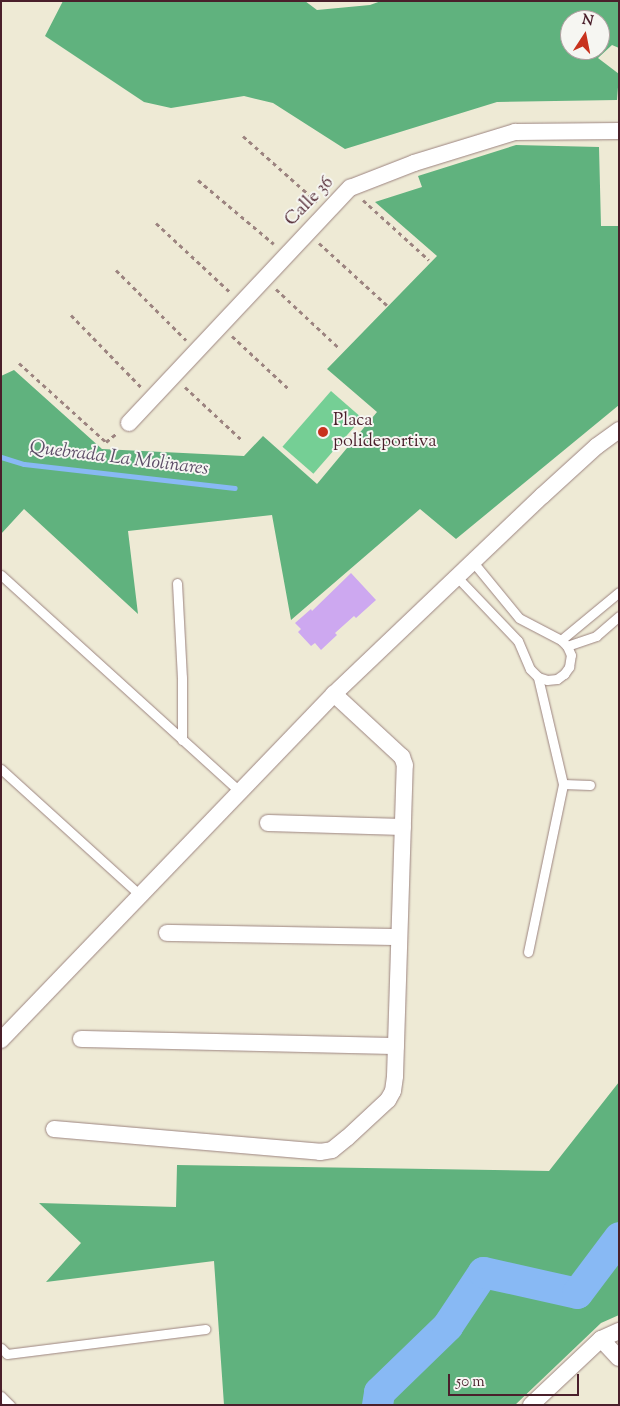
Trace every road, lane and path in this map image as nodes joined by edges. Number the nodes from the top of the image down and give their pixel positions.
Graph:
1 (619, 131) edge
2 (243, 136) dead end
3 (198, 180) dead end
4 (350, 188) junction
5 (328, 211) junction
6 (156, 223) dead end
7 (308, 233) junction
8 (287, 255) junction
9 (430, 260) dead end
10 (116, 270) dead end
11 (265, 278) junction
12 (242, 303) junction
13 (387, 305) dead end
14 (71, 315) dead end
15 (221, 325) junction
16 (340, 348) dead end
17 (197, 351) junction
18 (20, 363) dead end
19 (174, 376) junction
20 (290, 390) dead end
21 (152, 399) junction
22 (129, 423) joint
23 (619, 430) edge
24 (243, 441) dead end
25 (473, 562) junction
26 (1, 575) edge
27 (457, 577) junction
28 (177, 583) dead end
29 (619, 592) edge
30 (619, 616) edge
31 (564, 643) junction
32 (538, 678) junction
33 (334, 694) junction
34 (182, 740) junction
35 (1, 769) edge
36 (563, 784) junction
37 (590, 786) dead end
38 (239, 791) junction
39 (268, 823) dead end
40 (403, 827) junction
41 (140, 895) junction
42 (167, 933) dead end
43 (399, 937) junction
44 (528, 952) dead end
45 (81, 1039) dead end
46 (1, 1040) edge
47 (396, 1046) junction
48 (54, 1129) dead end
49 (205, 1329) dead end
50 (619, 1331) edge
51 (601, 1339) junction
52 (3, 1354) edge
53 (619, 1358) edge
54 (1, 1396) edge
55 (10, 1405) edge
56 (531, 1405) edge

1 - 4 street, Calle 36
2 - 5 path
3 - 8 path
4 - 5 street, Calle 36
4 - 9 path
5 - 7 street, Calle 36
6 - 12 path
7 - 8 street, Calle 36
7 - 13 path
8 - 11 street, Calle 36
10 - 17 path
11 - 12 street, Calle 36
11 - 16 path
12 - 15 street, Calle 36
14 - 21 path
15 - 17 street, Calle 36
15 - 20 path
17 - 19 street, Calle 36
18 - 22 path
19 - 21 street, Calle 36
19 - 24 path
21 - 22 street, Calle 36
23 - 25 street
25 - 27 street
25 - 31 lane
26 - 34 lane
27 - 32 lane
27 - 33 street
28 - 34 lane
29 - 31 lane
30 - 31 lane
31 - 32 lane
32 - 36 lane
33 - 38 street
33 - 40 street
34 - 38 lane
35 - 41 lane
36 - 37 lane
36 - 44 lane
38 - 41 street
39 - 40 street
40 - 43 street
41 - 46 street
42 - 43 street
43 - 47 street
45 - 47 street
47 - 48 street
49 - 52 lane
50 - 51 street
51 - 53 street
51 - 56 street
54 - 55 lane

